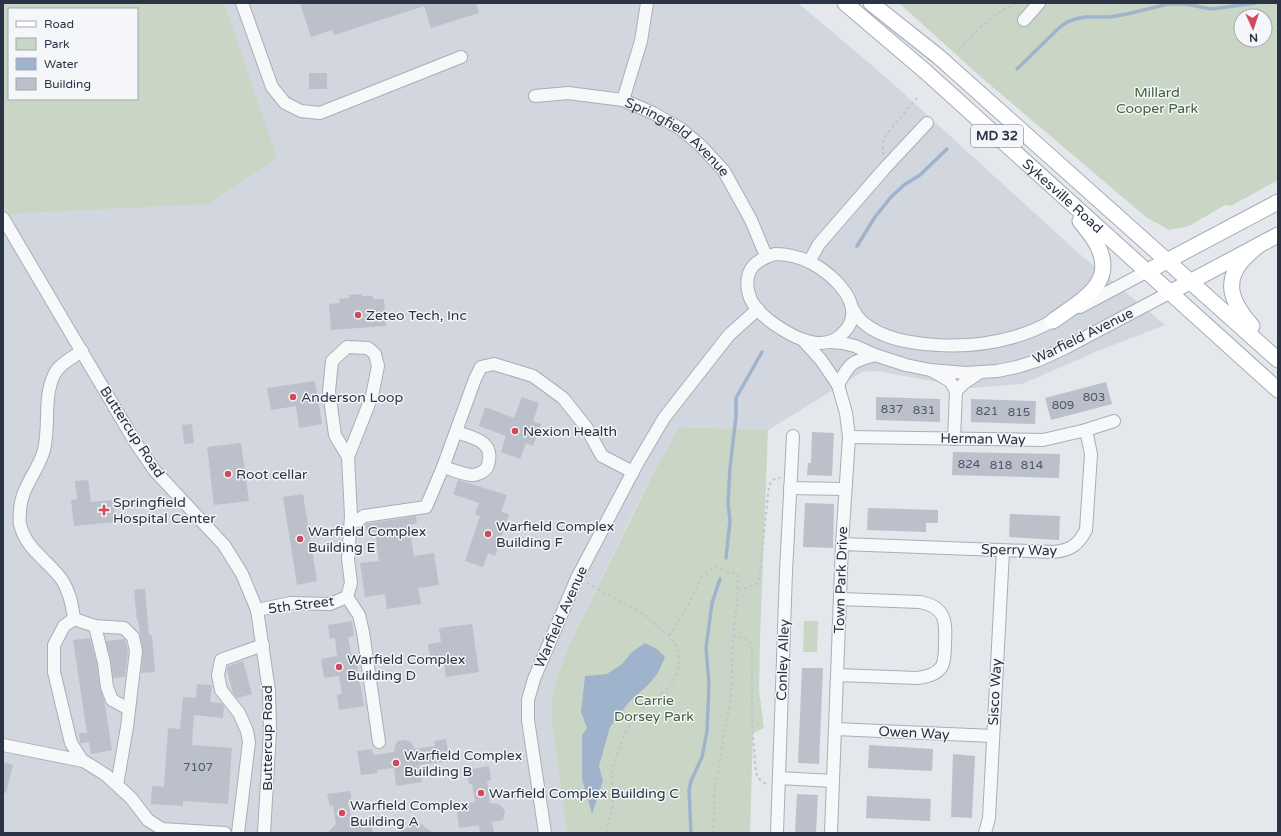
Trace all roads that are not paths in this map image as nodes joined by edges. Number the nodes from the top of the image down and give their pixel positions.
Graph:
1 (242, 3) edge
2 (647, 3) edge
3 (846, 3) edge
4 (871, 3) edge
5 (1039, 3) edge
6 (1024, 20) dead end
7 (461, 56) dead end
8 (535, 96) dead end
9 (623, 100) junction
10 (927, 124) dead end
11 (1059, 193) junction
12 (1278, 202) edge
13 (3, 218) edge
14 (1278, 235) edge
15 (1259, 245) junction
16 (766, 256) junction
17 (1167, 260) junction
18 (809, 262) junction
19 (1146, 272) junction
20 (1191, 281) junction
21 (1169, 293) junction
22 (852, 308) junction
23 (758, 309) junction
24 (1053, 321) junction
25 (803, 340) junction
26 (830, 342) junction
27 (82, 352) junction
28 (875, 355) junction
29 (1278, 355) edge
30 (1278, 360) edge
31 (930, 370) junction
32 (979, 373) junction
33 (838, 385) junction
34 (1278, 390) edge
35 (956, 391) junction
36 (1114, 421) dead end
37 (1086, 430) junction
38 (456, 432) junction
39 (793, 436) dead end
40 (849, 437) junction
41 (954, 439) junction
42 (348, 457) junction
43 (443, 467) junction
44 (633, 472) junction
45 (791, 483) junction
46 (845, 489) junction
47 (351, 522) junction
48 (842, 544) junction
49 (1003, 551) junction
50 (347, 597) junction
51 (840, 599) junction
52 (257, 610) junction
53 (74, 619) junction
54 (95, 626) junction
55 (263, 645) junction
56 (837, 675) junction
57 (129, 709) junction
58 (836, 729) junction
59 (993, 736) junction
60 (270, 740) junction
61 (249, 742) junction
62 (379, 742) dead end
63 (3, 746) edge
64 (83, 761) junction
65 (833, 781) junction
66 (779, 782) junction
67 (118, 785) junction
68 (225, 833) edge
69 (238, 833) edge
70 (264, 833) edge
71 (545, 833) edge
72 (778, 833) edge
73 (831, 833) edge
74 (841, 833) edge
75 (985, 833) edge

1 - 7 street
2 - 9 street
3 - 11 main road, Sykesville Road / MD 32
4 - 17 main road, Sykesville Road / MD 32
5 - 6 street
8 - 9 street, Springfield Avenue
9 - 16 street, Springfield Avenue
10 - 18 street
11 - 19 main road, Sykesville Road / MD 32
11 - 24 main road
12 - 17 main road
13 - 27 street, Buttercup Road
14 - 15 main road
15 - 20 main road
15 - 29 main road
16 - 18 street
16 - 23 street
17 - 19 main road
17 - 20 main road, Sykesville Road / MD 32
18 - 22 street
19 - 21 main road, Sykesville Road / MD 32
19 - 24 street, Warfield Avenue
20 - 21 main road
20 - 30 main road, Sykesville Road / MD 32
21 - 32 street, Warfield Avenue
21 - 34 main road, Sykesville Road / MD 32
22 - 24 street, Warfield Avenue
22 - 26 street
23 - 25 street
23 - 44 street, Warfield Avenue
25 - 26 street
25 - 33 street, Town Park Drive
26 - 28 street, Warfield Avenue
27 - 52 street, Buttercup Road
27 - 53 street
28 - 31 street, Warfield Avenue
28 - 33 street
31 - 32 street, Warfield Avenue
31 - 35 street
32 - 35 street
33 - 40 street, Town Park Drive
35 - 41 street
36 - 37 street, Herman Way
37 - 41 street, Herman Way
37 - 49 street, Sperry Way
38 - 43 street
38 - 43 street
38 - 44 street
39 - 45 street, Conley Alley
40 - 41 street, Herman Way
40 - 46 street, Town Park Drive
42 - 42 street, 5th Street
42 - 47 street, 5th Street
43 - 47 street
44 - 71 street, Warfield Avenue
45 - 46 street
45 - 66 street, Conley Alley
46 - 48 street, Town Park Drive
47 - 50 street, 5th Street
48 - 49 street, Sperry Way
48 - 51 street, Town Park Drive
49 - 59 street, Sisco Way
50 - 52 street, 5th Street
50 - 62 street
51 - 56 street, Town Park Drive
51 - 56 street
52 - 55 street, Buttercup Road
53 - 54 street
53 - 64 street
54 - 57 street
54 - 57 street
55 - 60 street, Buttercup Road
55 - 61 street
56 - 58 street, Town Park Drive
57 - 67 street
58 - 59 street, Owen Way
58 - 65 street, Town Park Drive
59 - 75 street, Sisco Way
60 - 61 street
60 - 70 street, Buttercup Road
61 - 69 street
63 - 64 street
64 - 67 street
65 - 66 street
65 - 73 street, Town Park Drive
66 - 72 street, Conley Alley
67 - 68 street
73 - 74 street

